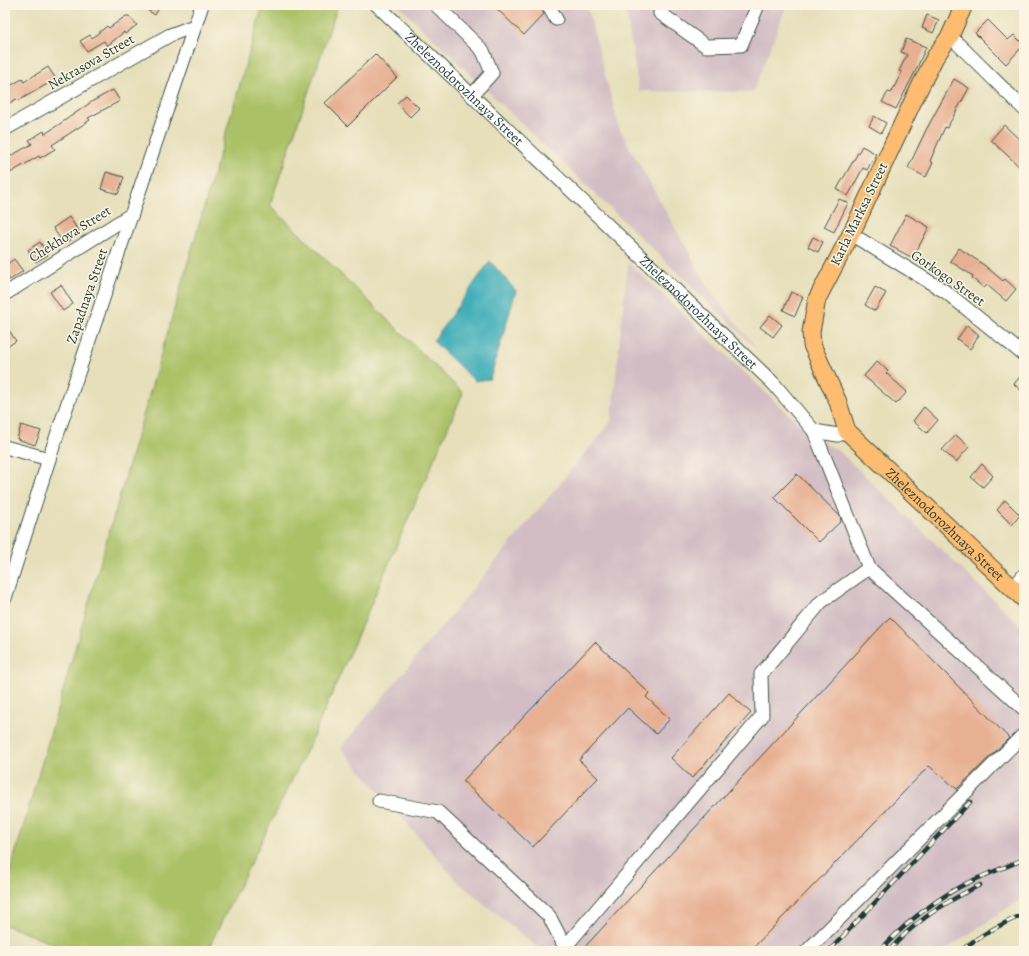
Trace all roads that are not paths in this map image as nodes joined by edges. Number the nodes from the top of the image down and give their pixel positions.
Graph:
1 (202, 5) edge
2 (377, 5) edge
3 (436, 5) edge
4 (548, 5) edge
5 (662, 5) edge
6 (758, 5) edge
7 (964, 5) edge
8 (556, 18) dead end
9 (194, 26) junction
10 (950, 36) junction
11 (472, 96) junction
12 (1024, 109) edge
13 (5, 129) edge
14 (132, 214) junction
15 (850, 234) junction
16 (5, 294) edge
17 (1024, 355) edge
18 (847, 430) junction
19 (814, 431) junction
20 (5, 447) edge
21 (49, 459) junction
22 (868, 568) junction
23 (1020, 587) edge
24 (5, 598) edge
25 (1024, 710) edge
26 (1024, 734) edge
27 (379, 801) dead end
28 (566, 949) edge
29 (807, 951) edge

1 - 9 street, Zapadnaya Street
2 - 11 street, Zheleznodorozhnaya Street
3 - 11 street
4 - 8 street
5 - 6 street
7 - 10 main road, Karla Marksa Street
9 - 13 street, Nekrasova Street
9 - 14 street, Zapadnaya Street
10 - 12 street
10 - 15 main road, Karla Marksa Street
11 - 19 street, Zheleznodorozhnaya Street
14 - 16 street, Chekhova Street
14 - 21 street, Zapadnaya Street
15 - 17 street, Gorkogo Street
15 - 18 main road, Karla Marksa Street
18 - 19 street
18 - 23 main road, Zheleznodorozhnaya Street
19 - 22 street, Zheleznodorozhnaya Street
20 - 21 street
21 - 24 street, Zapadnaya Street
22 - 25 street
22 - 28 street
26 - 29 street
27 - 28 street

